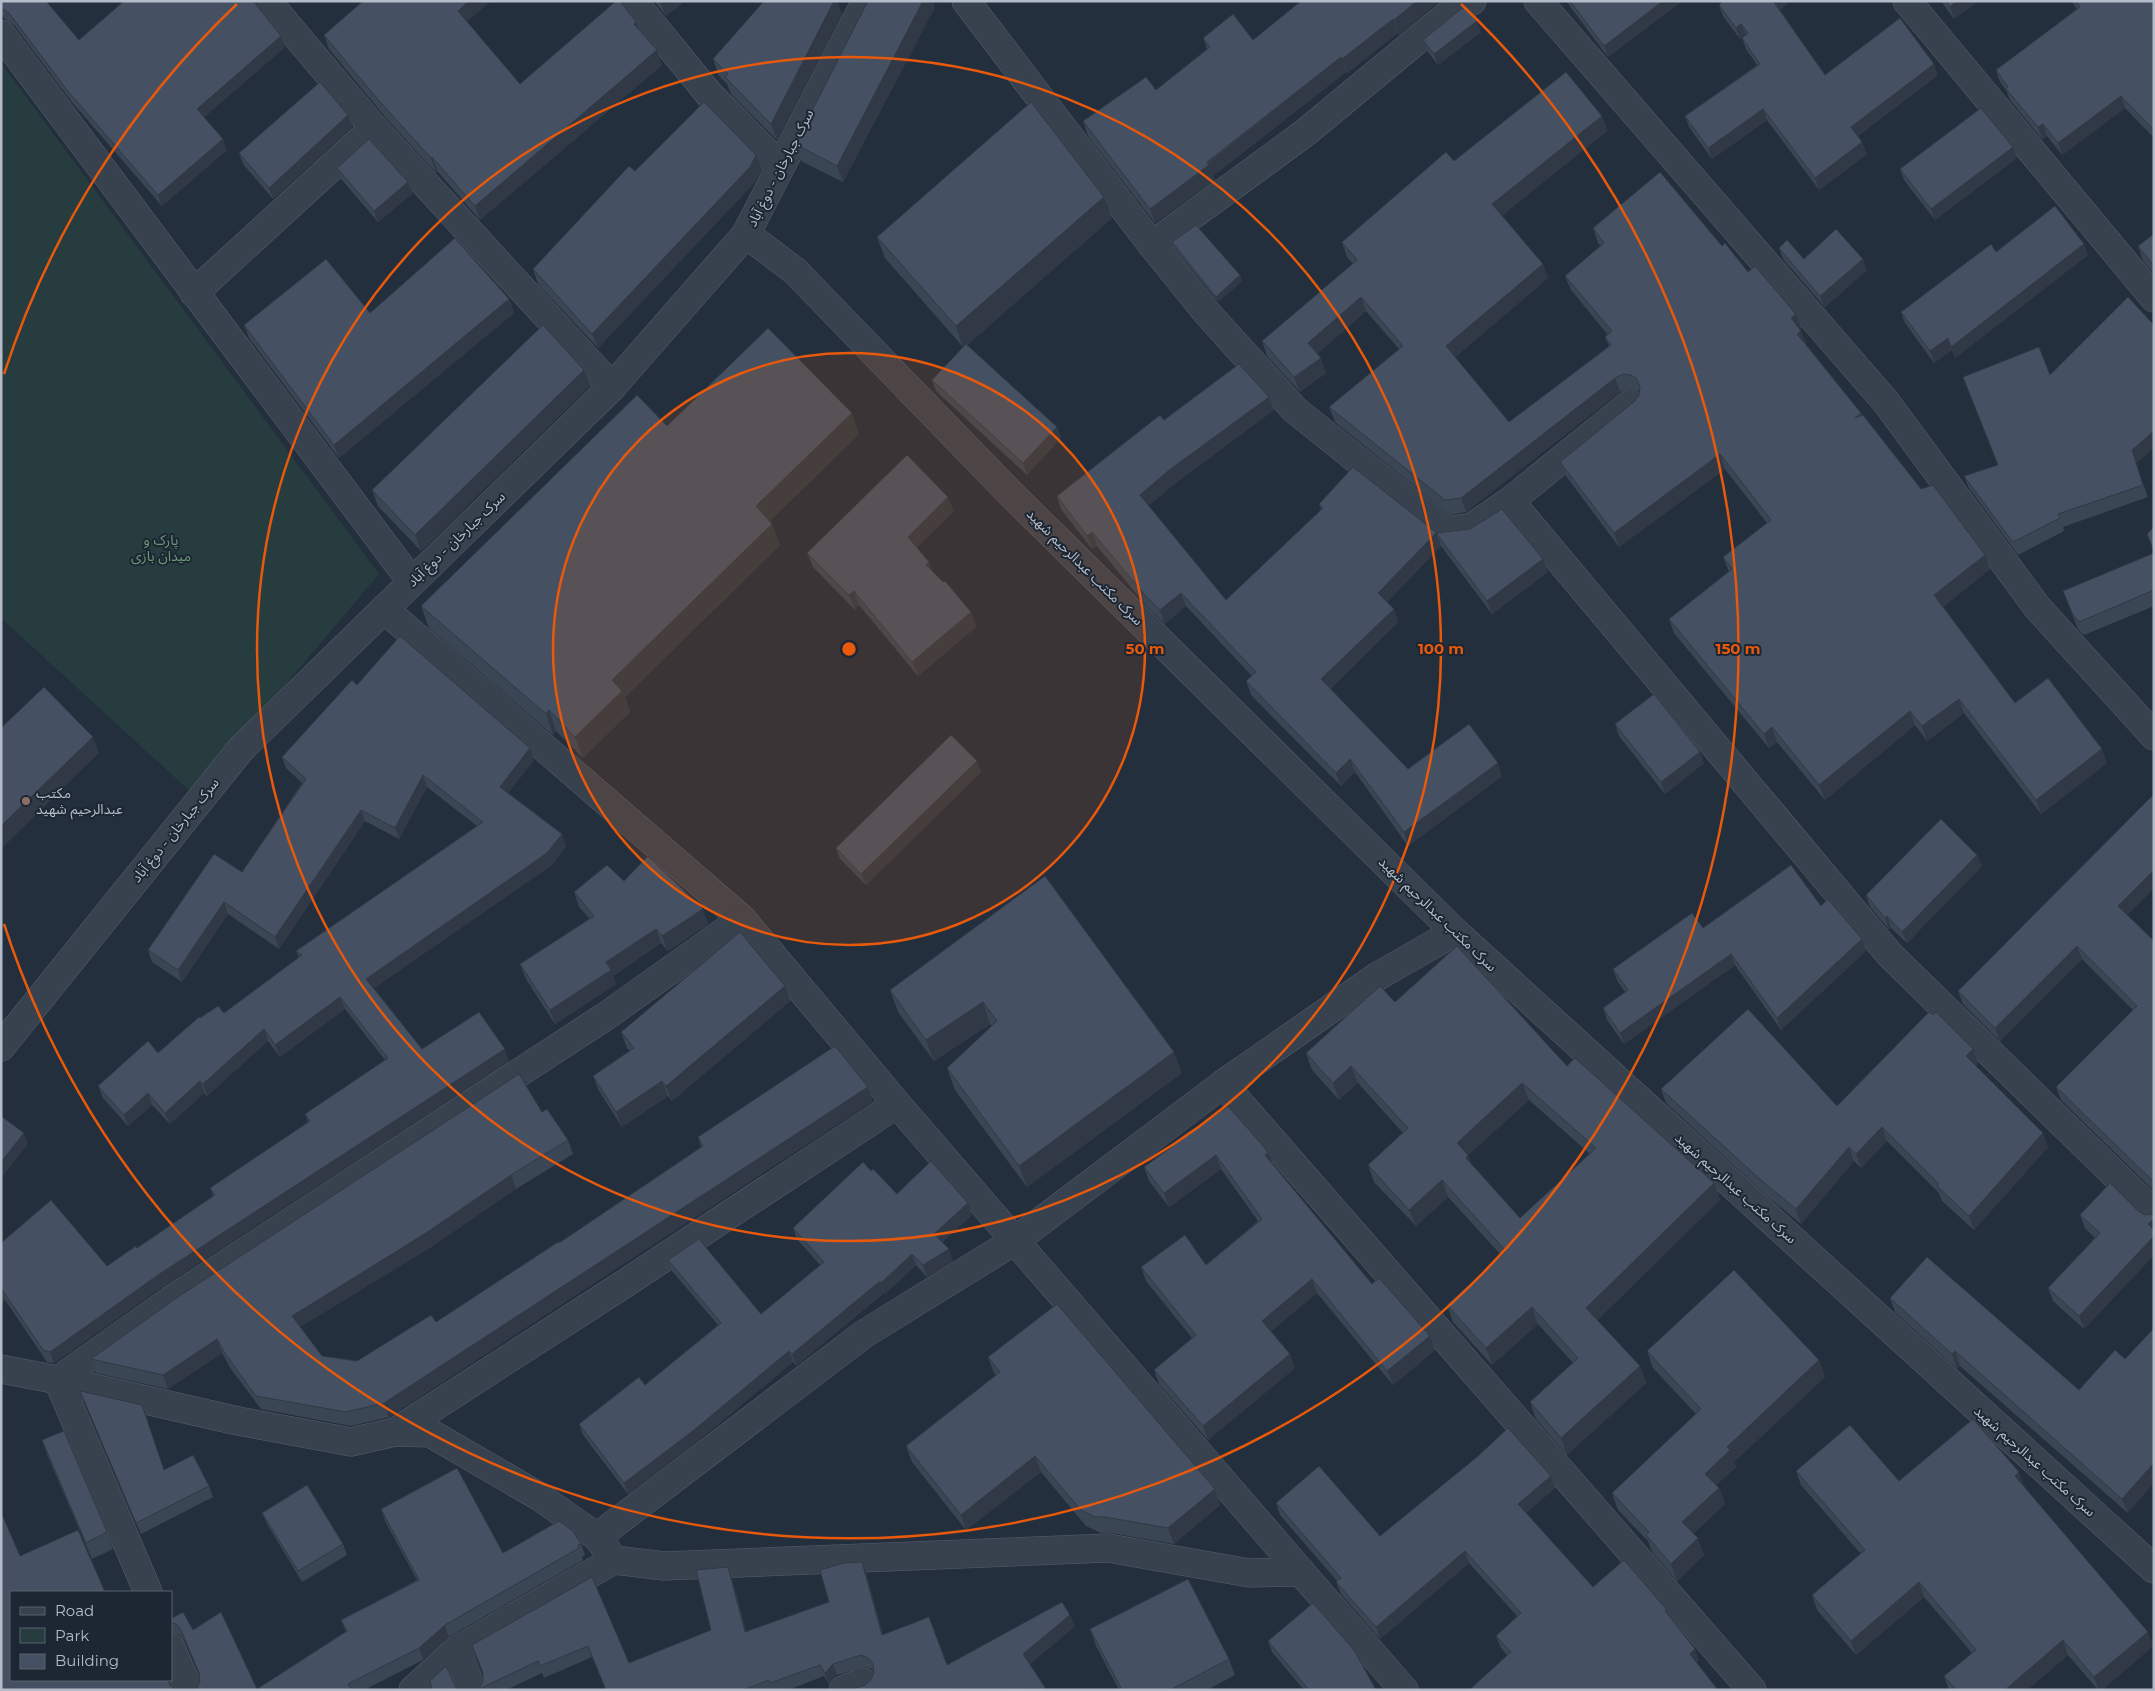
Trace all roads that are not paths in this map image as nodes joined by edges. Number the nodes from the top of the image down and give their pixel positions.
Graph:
1 (268, 1) edge
2 (632, 1) edge
3 (866, 1) edge
4 (966, 1) edge
5 (1472, 1) edge
6 (1538, 1) edge
7 (1907, 1) edge
8 (1, 34) edge
9 (374, 128) junction
10 (780, 166) junction
11 (746, 234) junction
12 (1152, 245) junction
13 (194, 293) junction
14 (2154, 298) edge
15 (612, 386) junction
16 (1630, 404) edge
17 (1510, 501) junction
18 (412, 582) junction
19 (384, 610) junction
20 (2154, 736) edge
21 (742, 918) junction
22 (1454, 932) junction
23 (1, 1047) edge
24 (1224, 1084) junction
25 (897, 1104) junction
26 (2154, 1213) edge
27 (1016, 1240) junction
28 (1, 1369) edge
29 (58, 1380) junction
30 (395, 1432) junction
31 (597, 1537) junction
32 (614, 1560) junction
33 (2154, 1569) edge
34 (1301, 1572) junction
35 (148, 1591) edge
36 (172, 1650) edge
37 (457, 1650) junction
38 (189, 1690) edge
39 (413, 1690) edge
40 (472, 1690) edge
41 (1404, 1690) edge
42 (1752, 1690) edge

1 - 9 street
2 - 10 street
3 - 10 street, سرک جبارخان - دوغ آباد
4 - 12 street
5 - 12 street
6 - 20 street
7 - 14 street
8 - 13 street
9 - 13 street
9 - 15 street
10 - 11 street, سرک جبارخان - دوغ آباد
11 - 15 street, سرک جبارخان - دوغ آباد
11 - 22 street, سرک مکتب عبدالرحیم شهید
12 - 17 street
13 - 18 street
15 - 18 street, سرک جبارخان - دوغ آباد
16 - 17 street
17 - 26 street
18 - 19 street, سرک جبارخان - دوغ آباد
19 - 21 street
19 - 23 street, سرک جبارخان - دوغ آباد
21 - 25 street
21 - 29 street
22 - 24 street
22 - 33 street, سرک مکتب عبدالرحیم شهید
24 - 27 street
24 - 42 street
25 - 27 street
25 - 30 street
27 - 31 street
27 - 34 street
28 - 29 street
29 - 30 street
29 - 35 street
30 - 31 street
31 - 32 street
32 - 34 street
32 - 37 street
34 - 41 street
36 - 38 street
37 - 39 street
37 - 40 street

